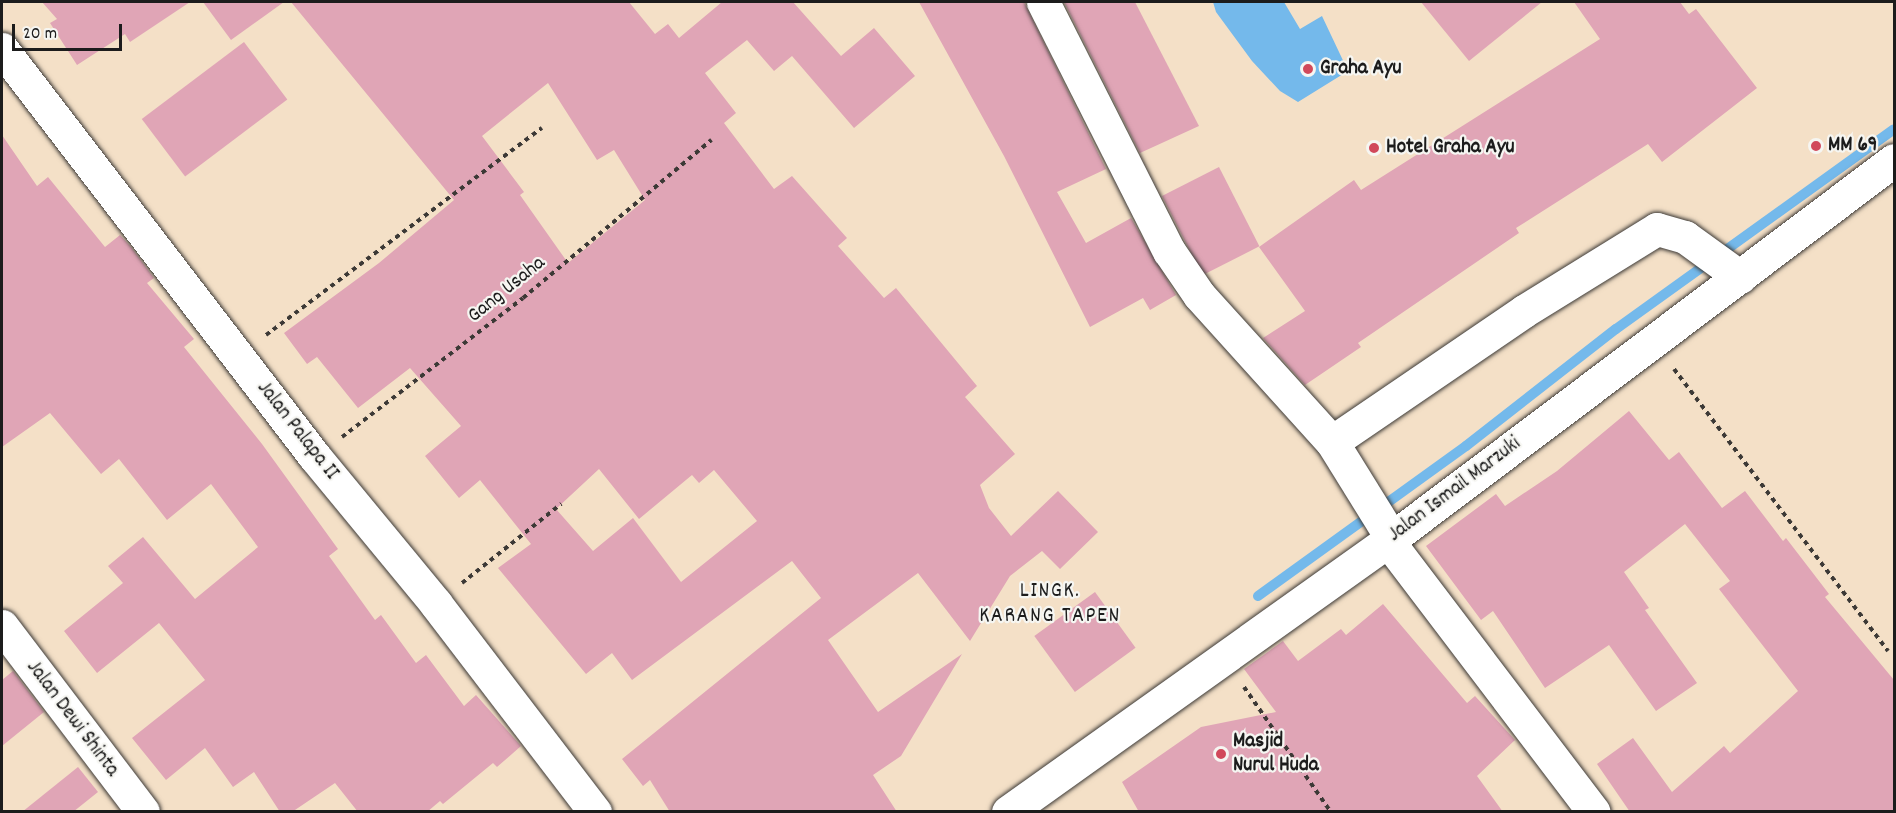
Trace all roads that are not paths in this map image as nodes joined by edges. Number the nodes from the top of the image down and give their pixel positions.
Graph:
1 (1043, 2) edge
2 (2, 48) edge
3 (1894, 160) edge
4 (1731, 270) junction
5 (1332, 442) junction
6 (1386, 532) junction
7 (2, 626) edge
8 (143, 812) edge
9 (595, 812) edge
10 (1008, 812) edge
11 (1594, 812) edge

1 - 5 street
2 - 9 street, Jalan Palapa II
3 - 4 street, Jalan Ismail Marzuki
4 - 5 street
4 - 6 street, Jalan Ismail Marzuki
5 - 6 street
6 - 10 street, Jalan Ismail Marzuki
6 - 11 street
7 - 8 street, Jalan Dewi Shinta

